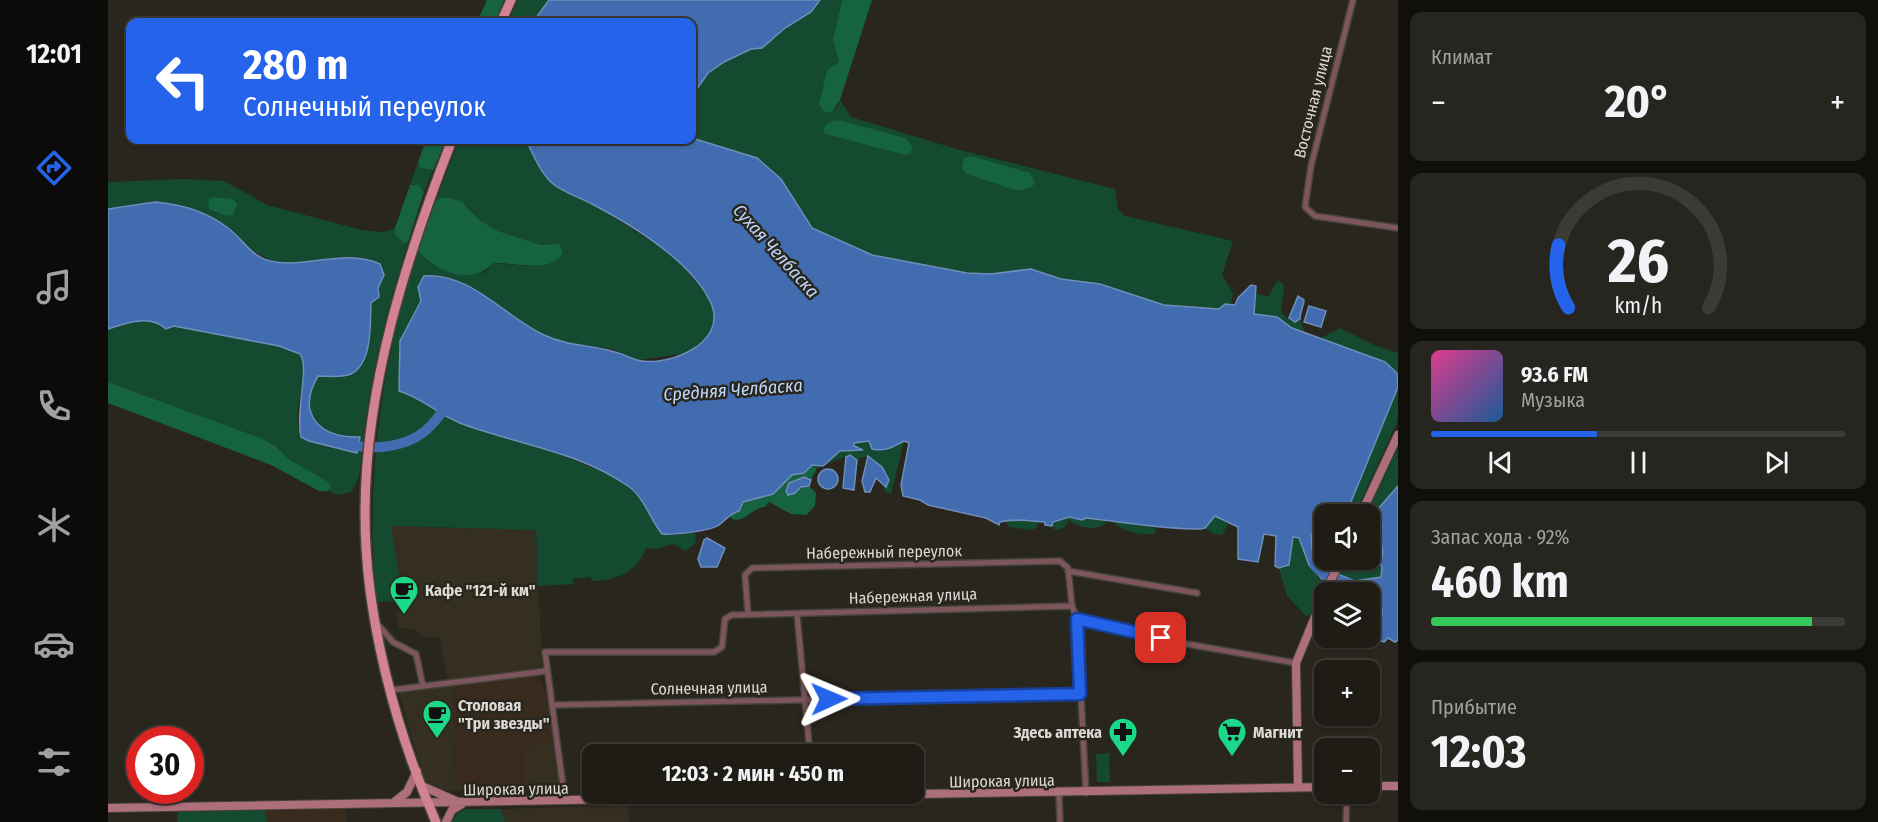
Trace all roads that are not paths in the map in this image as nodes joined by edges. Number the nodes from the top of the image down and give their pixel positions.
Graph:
1 (511, 0) edge
2 (1353, 0) edge
3 (503, 18) edge
4 (450, 144) edge
5 (1398, 228) edge
6 (1398, 435) edge
7 (1366, 504) edge
8 (1068, 571) junction
9 (1197, 593) dead end
10 (1072, 606) junction
11 (748, 614) junction
12 (797, 614) junction
13 (1077, 619) junction
14 (374, 620) junction
15 (1314, 620) edge
16 (1296, 663) junction
17 (546, 670) junction
18 (423, 686) junction
19 (392, 690) junction
20 (1080, 694) junction
21 (806, 700) junction
22 (554, 705) junction
23 (809, 744) edge
24 (417, 771) junction
25 (422, 786) junction
26 (1380, 786) edge
27 (1398, 786) edge
28 (1298, 787) junction
29 (1314, 787) edge
30 (1086, 793) junction
31 (1059, 794) junction
32 (924, 795) edge
33 (565, 802) junction
34 (582, 802) edge
35 (463, 803) junction
36 (391, 804) junction
37 (428, 804) junction
38 (1347, 804) edge
39 (108, 808) edge
40 (436, 822) edge
41 (446, 822) edge
42 (1060, 822) edge
43 (1346, 822) edge

1 - 3 main road
2 - 5 street, Восточная улица
4 - 14 main road
6 - 7 street
8 - 9 street
8 - 10 street
8 - 11 street, Набережный переулок
10 - 12 street, Набережная улица
10 - 13 street
11 - 12 street, Набережная улица
11 - 17 street, Набережная улица
12 - 21 street
13 - 16 street
13 - 20 street
14 - 18 street
14 - 19 main road
15 - 16 street
16 - 28 street
17 - 18 street
17 - 22 street
18 - 19 street
19 - 24 main road
20 - 21 street, Солнечная улица
20 - 30 street
21 - 22 street, Солнечная улица
21 - 23 street
22 - 33 street
24 - 25 main road
24 - 36 street
25 - 35 street
25 - 37 main road
26 - 27 street
28 - 29 street, Широкая улица
28 - 30 street, Широкая улица
30 - 31 street, Широкая улица
31 - 32 street, Широкая улица
31 - 42 street
33 - 34 street, Широкая улица
33 - 35 street, Широкая улица
35 - 37 street, Широкая улица
35 - 41 street
36 - 37 street, Широкая улица
36 - 39 street, Широкая улица
37 - 40 main road
38 - 43 street

